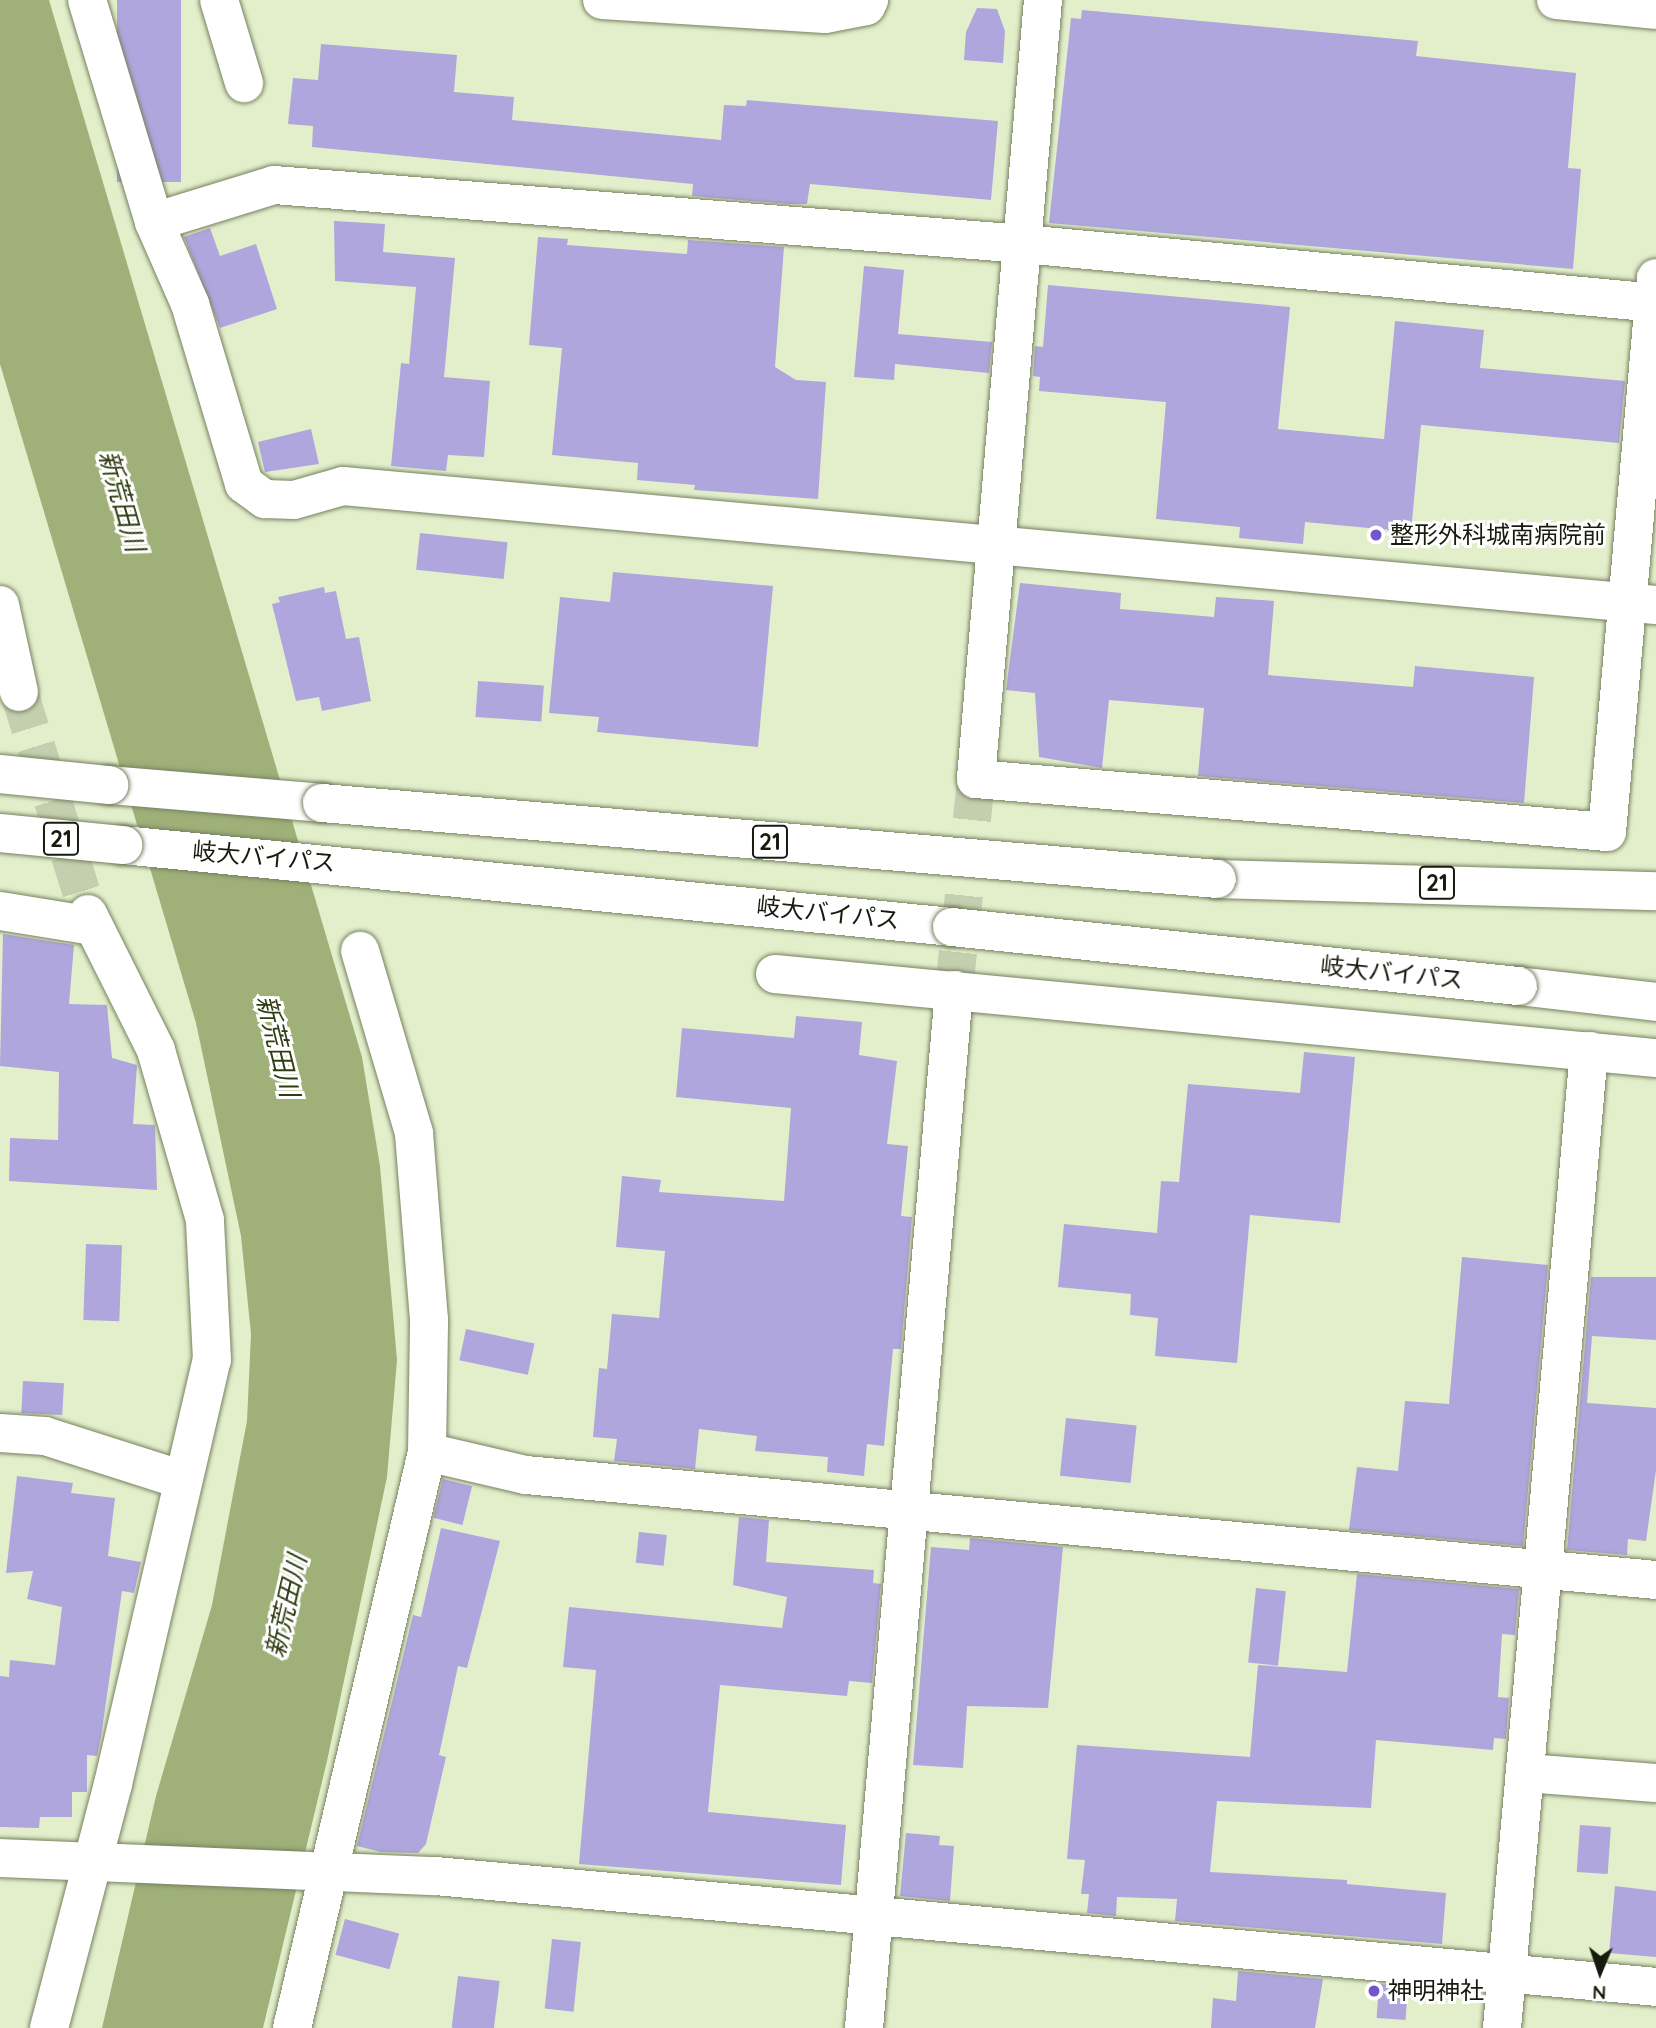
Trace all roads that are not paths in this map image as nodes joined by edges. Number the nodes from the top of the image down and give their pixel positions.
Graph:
1 (87, 0) edge
2 (219, 0) edge
3 (602, 0) edge
4 (869, 0) edge
5 (1043, 0) edge
6 (1556, 0) edge
7 (1656, 10) edge
8 (244, 83) dead end
9 (154, 222) junction
10 (1023, 244) junction
11 (1655, 295) edge
12 (997, 545) junction
13 (1641, 604) edge
14 (0, 605) edge
15 (19, 692) tunnel mouth
16 (0, 774) edge
17 (0, 833) edge
18 (1656, 891) edge
19 (0, 911) edge
20 (360, 951) dead end
21 (775, 974) dead end
22 (954, 990) junction
23 (1656, 1002) edge
24 (1589, 1051) junction
25 (1656, 1058) edge
26 (0, 1433) edge
27 (428, 1452) junction
28 (183, 1480) junction
29 (908, 1513) junction
30 (1546, 1570) junction
31 (1656, 1580) edge
32 (1527, 1773) junction
33 (1656, 1783) edge
34 (0, 1858) edge
35 (110, 1863) junction
36 (323, 1870) junction
37 (874, 1916) junction
38 (1507, 1974) junction
39 (1656, 1987) edge
40 (49, 2028) edge
41 (292, 2028) edge
42 (864, 2028) edge
43 (1502, 2028) edge

1 - 9 main road
2 - 8 main road
3 - 4 main road
5 - 10 main road
6 - 7 main road
9 - 10 main road
9 - 12 main road
10 - 11 main road
10 - 12 main road
11 - 13 main road
12 - 13 main road
12 - 13 main road
14 - 15 main road
16 - 18 main road, 21, bridge
17 - 23 main road, 岐大バイパス / 21, bridge
19 - 28 main road
20 - 27 main road
21 - 22 main road
22 - 24 main road
22 - 29 main road
24 - 25 main road
24 - 30 main road
26 - 28 main road
27 - 29 main road
27 - 36 main road
28 - 35 main road
29 - 30 main road
29 - 37 main road
30 - 31 main road
30 - 32 main road
32 - 33 main road
32 - 38 main road
34 - 35 main road
35 - 36 main road
35 - 40 main road
36 - 37 main road
36 - 41 main road
37 - 38 main road
37 - 42 main road
38 - 39 main road
38 - 43 main road

